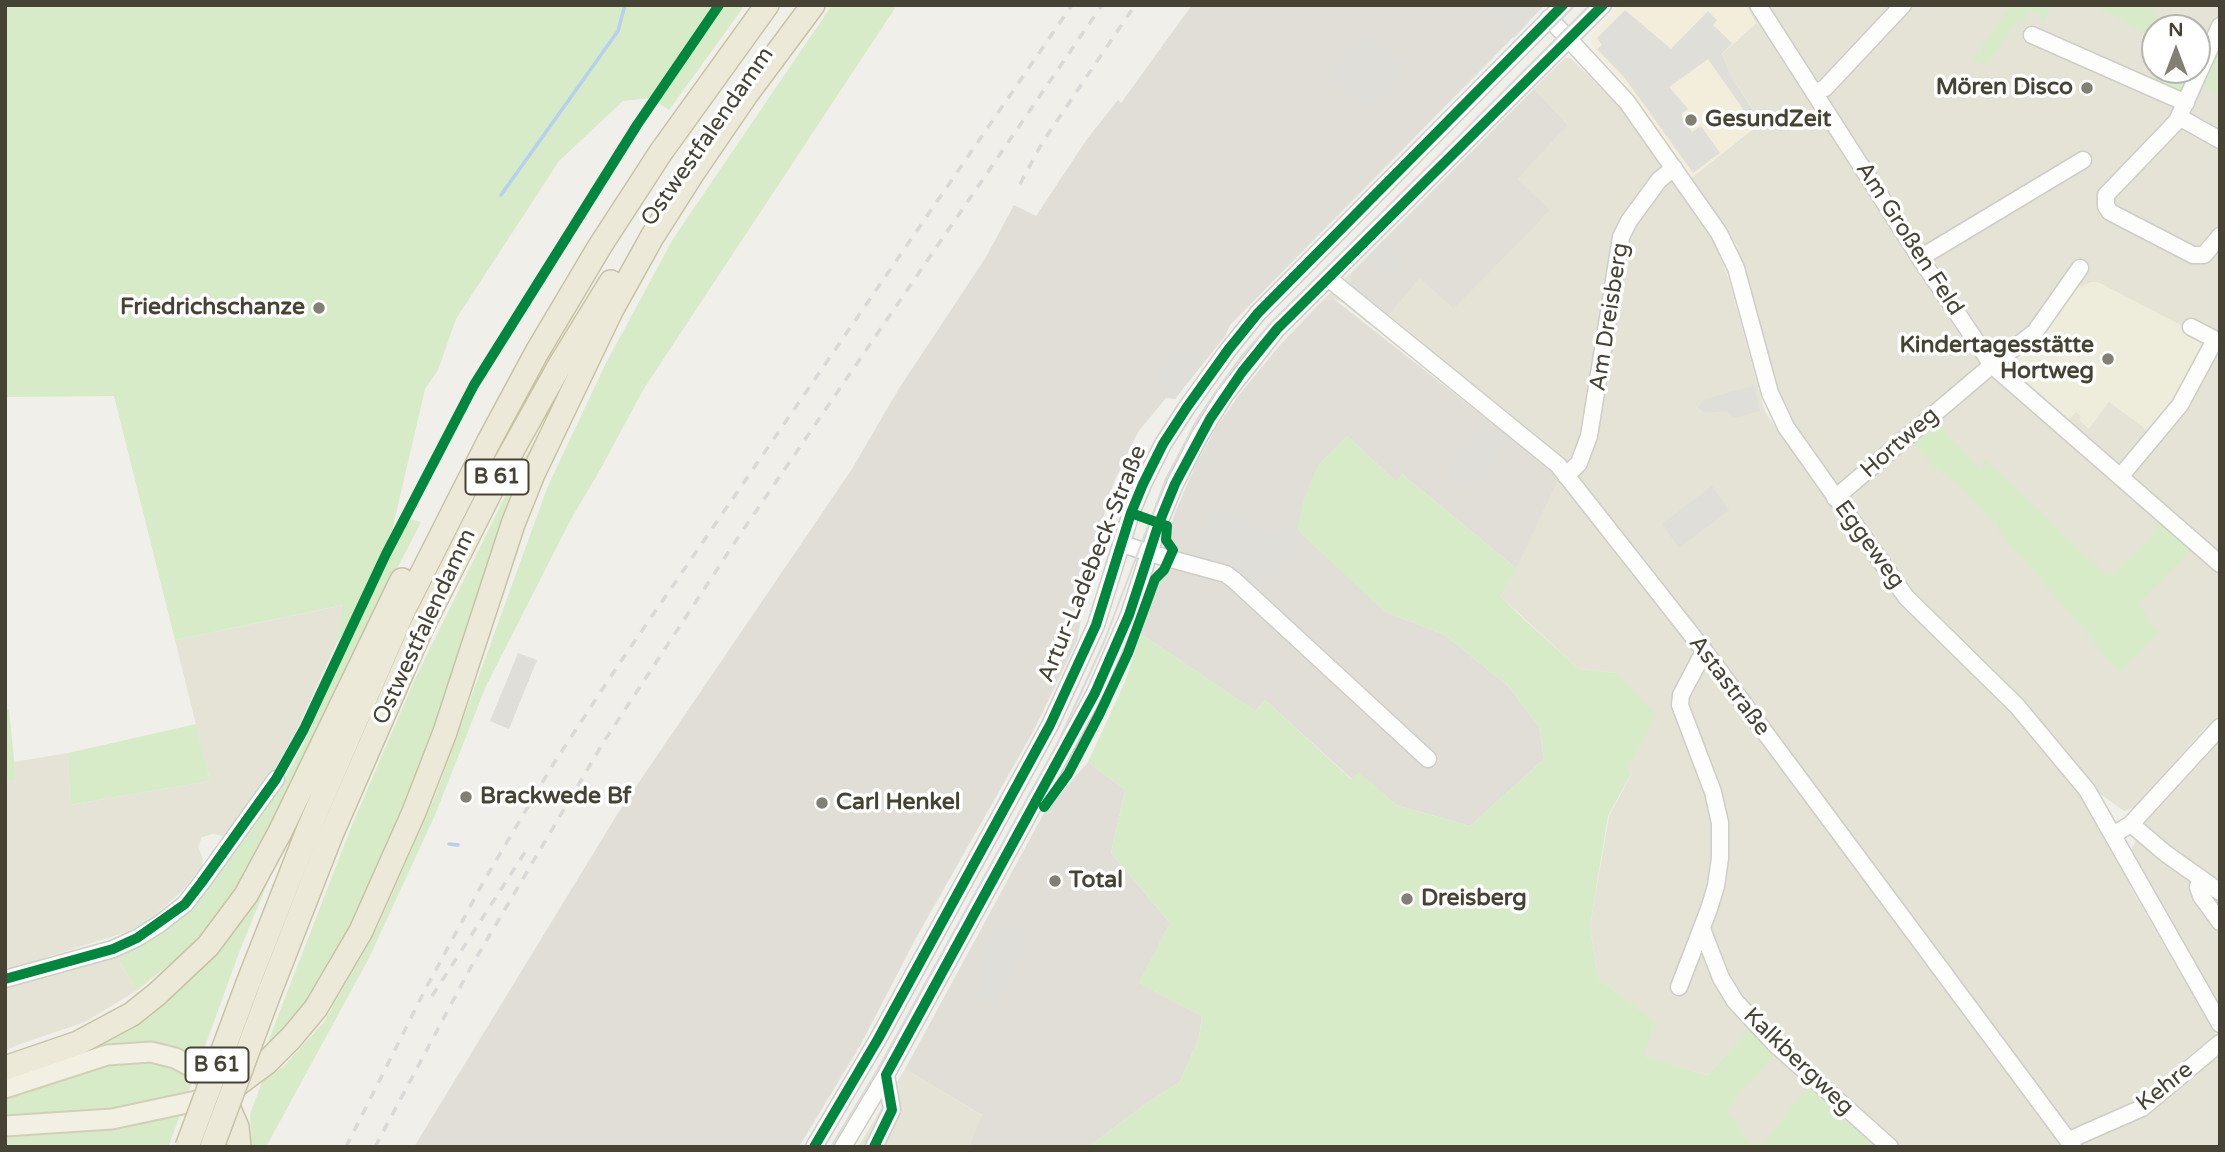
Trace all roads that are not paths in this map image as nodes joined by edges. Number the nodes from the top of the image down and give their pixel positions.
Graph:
1 (767, 5) edge
2 (803, 5) edge
3 (813, 5) edge
4 (1563, 5) edge
5 (1603, 5) edge
6 (1758, 5) edge
7 (1903, 5) edge
8 (1549, 18) junction
9 (2220, 26) edge
10 (2032, 35) dead end
11 (1569, 39) junction
12 (1814, 93) junction
13 (2182, 110) junction
14 (2220, 139) edge
15 (2083, 160) dead end
16 (1674, 169) junction
17 (2220, 236) edge
18 (1920, 258) junction
19 (2080, 268) dead end
20 (1328, 278) junction
21 (2191, 327) dead end
22 (2218, 341) edge
23 (537, 352) junction
24 (1992, 365) junction
25 (1566, 476) junction
26 (2120, 477) junction
27 (1835, 498) junction
28 (1123, 544) junction
29 (1149, 553) junction
30 (2220, 564) edge
31 (1706, 653) junction
32 (2217, 734) edge
33 (1428, 759) dead end
34 (276, 779) dead end
35 (2131, 824) junction
36 (2113, 835) junction
37 (2200, 880) junction
38 (2220, 892) edge
39 (2220, 922) edge
40 (1702, 929) junction
41 (5, 979) edge
42 (1679, 987) dead end
43 (2220, 1024) edge
44 (2220, 1043) edge
45 (5, 1068) edge
46 (886, 1076) junction
47 (5, 1088) edge
48 (223, 1096) junction
49 (5, 1126) edge
50 (2071, 1143) edge
51 (187, 1147) edge
52 (212, 1147) edge
53 (239, 1147) edge
54 (814, 1147) edge
55 (843, 1147) edge
56 (874, 1147) edge
57 (1890, 1147) edge

1 - 23 highway, Ostwestfalendamm / B 61
2 - 52 highway, Ostwestfalendamm / B 61, bridge
3 - 48 highway
4 - 8 street, Artur-Ladebeck-Straße
5 - 11 street, Artur-Ladebeck-Straße
6 - 12 street, Am Großen Feld
7 - 12 street
8 - 11 street
8 - 28 street, Artur-Ladebeck-Straße
9 - 13 street
10 - 13 street
11 - 16 street, Eggeweg
11 - 20 street, Artur-Ladebeck-Straße
12 - 18 street, Am Großen Feld
13 - 14 street
13 - 17 street
15 - 18 street
16 - 25 street, Am Dreisberg
16 - 27 street, Eggeweg
18 - 24 street, Am Großen Feld
19 - 24 street, Hortweg
20 - 25 street, Astastraße
20 - 29 street, Artur-Ladebeck-Straße
21 - 22 street
22 - 26 street
23 - 45 highway
23 - 51 highway, Ostwestfalendamm / B 61, bridge
24 - 26 street, Am Großen Feld
24 - 27 street, Hortweg
25 - 31 street, Astastraße
26 - 30 street, Am Großen Feld
27 - 36 street, Eggeweg
28 - 29 street, Artur-Ladebeck-Straße
28 - 54 street, Artur-Ladebeck-Straße
29 - 33 street, Artur-Ladebeck-Straße
29 - 46 street, Artur-Ladebeck-Straße
31 - 40 street
31 - 50 street, Astastraße
32 - 35 street
34 - 41 street
35 - 36 street
35 - 37 street
36 - 43 street, Eggeweg
37 - 38 street
37 - 39 street
40 - 42 street
40 - 57 street, Kalkbergweg
44 - 50 street, Kehre
46 - 55 street, Artur-Ladebeck-Straße
46 - 56 street
47 - 48 main road
48 - 49 main road
48 - 53 highway

